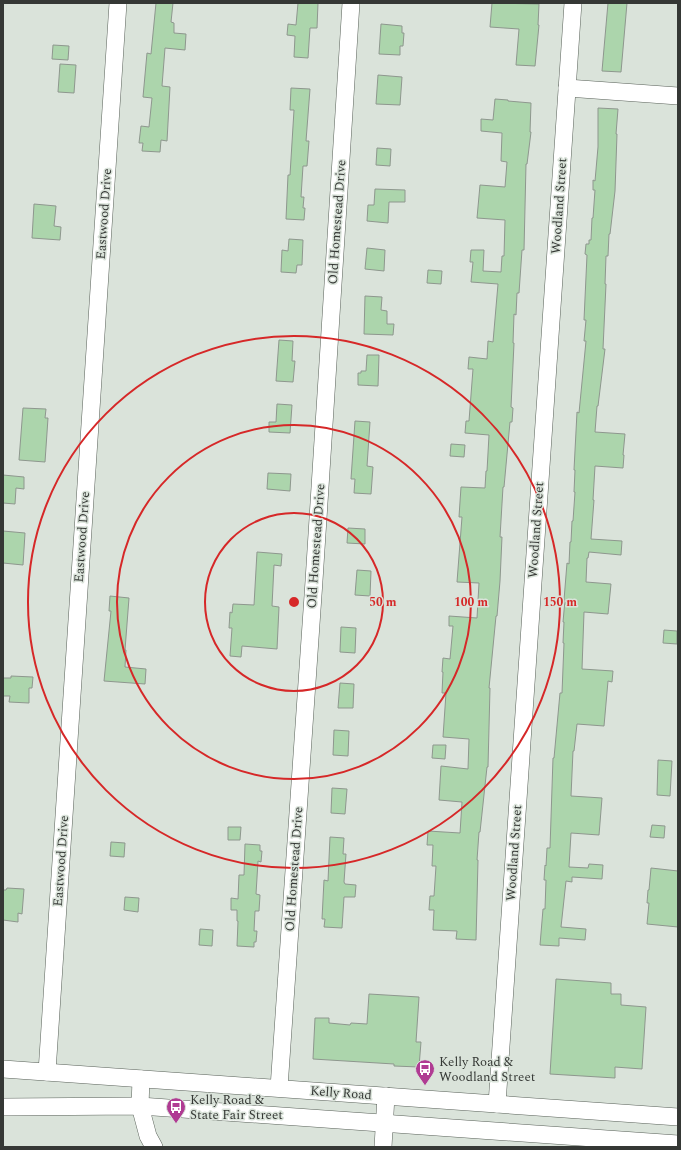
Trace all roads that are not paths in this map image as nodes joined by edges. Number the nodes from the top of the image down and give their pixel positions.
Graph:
1 (118, 3) edge
2 (351, 3) edge
3 (573, 3) edge
4 (567, 88) junction
5 (678, 96) edge
6 (3, 1069) edge
7 (47, 1072) junction
8 (141, 1079) junction
9 (279, 1088) junction
10 (386, 1096) junction
11 (497, 1104) junction
12 (140, 1106) junction
13 (3, 1107) edge
14 (591, 1111) junction
15 (678, 1117) edge
16 (384, 1123) junction
17 (589, 1142) edge
18 (678, 1144) edge
19 (154, 1147) edge
20 (383, 1147) edge

1 - 7 street, Eastwood Drive
2 - 9 street, Old Homestead Drive
3 - 4 street, Woodland Street
4 - 5 street
4 - 11 street, Woodland Street
6 - 7 street, Kelly Road
7 - 8 street, Kelly Road
8 - 9 street, Kelly Road
8 - 12 street
9 - 10 street, Kelly Road
10 - 11 street, Kelly Road
10 - 16 street
11 - 14 street, Kelly Road
12 - 13 street, Kelly Road
12 - 16 street, Kelly Road
12 - 19 street
14 - 15 street, Kelly Road
14 - 17 street
16 - 17 street, Kelly Road
16 - 20 street
17 - 18 street, Kelly Road

